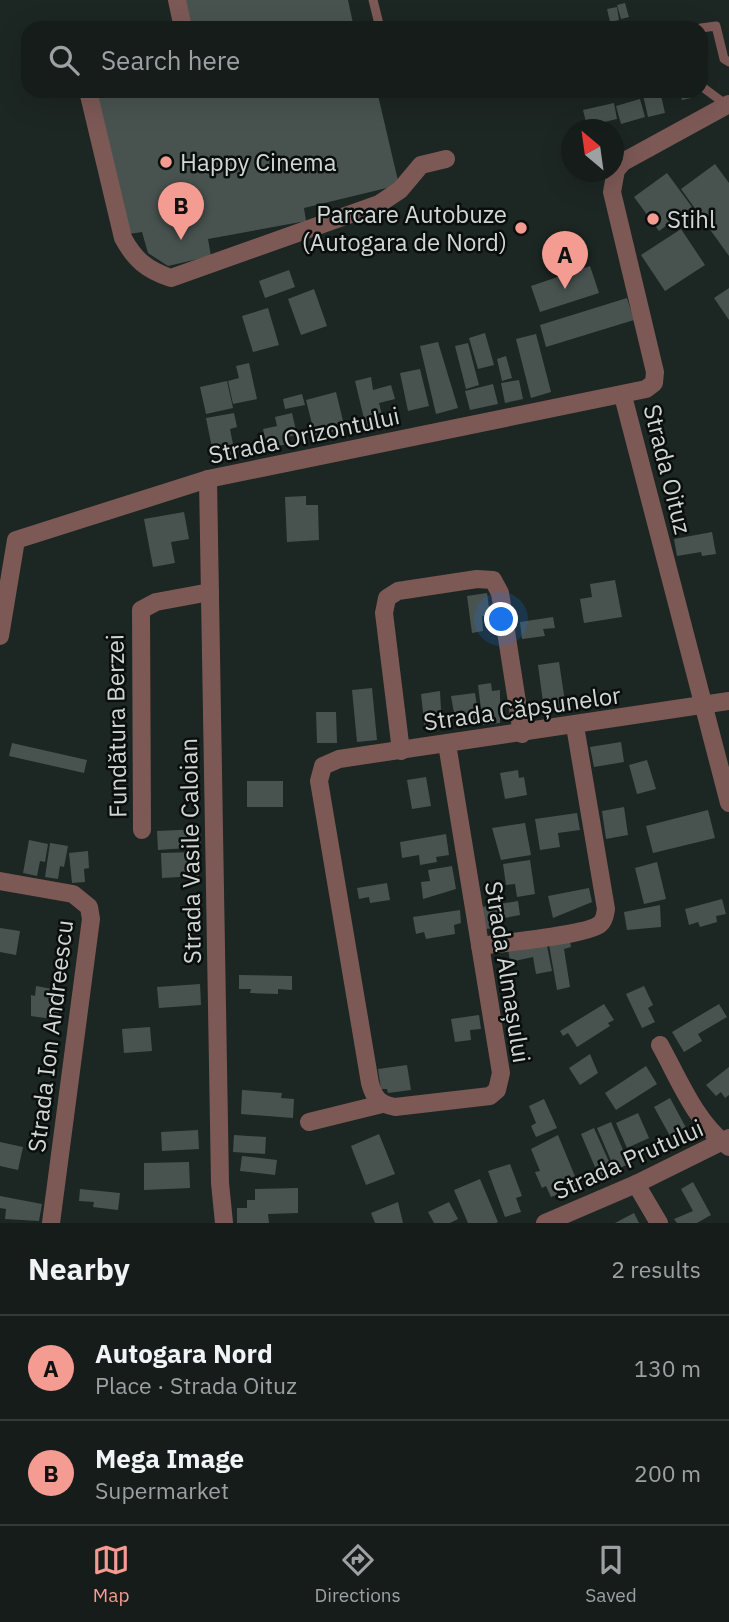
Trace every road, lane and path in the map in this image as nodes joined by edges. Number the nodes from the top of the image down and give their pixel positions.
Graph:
1 (177, 0) edge
2 (373, 0) edge
3 (182, 21) edge
4 (378, 21) edge
5 (708, 28) edge
6 (727, 60) edge
7 (708, 91) edge
8 (90, 98) edge
9 (729, 105) edge
10 (446, 159) dead end
11 (623, 396) junction
12 (208, 479) junction
13 (8, 543) edge
14 (210, 592) junction
15 (0, 636) edge
16 (729, 701) edge
17 (703, 705) junction
18 (575, 726) junction
19 (522, 734) junction
20 (447, 744) junction
21 (401, 751) junction
22 (729, 803) edge
23 (142, 830) dead end
24 (0, 881) edge
25 (480, 946) junction
26 (660, 1045) dead end
27 (382, 1104) junction
28 (309, 1122) dead end
29 (727, 1143) edge
30 (636, 1184) junction
31 (51, 1223) edge
32 (224, 1223) edge
33 (545, 1223) edge
34 (659, 1223) edge

1 - 3 street
2 - 4 lane
5 - 6 lane
7 - 9 lane
8 - 10 street
9 - 11 street, Strada Oituz
11 - 12 street, Strada Orizontului
11 - 17 street, Strada Oituz
12 - 13 street, Strada Orizontului
12 - 14 street, Strada Vasile Caloian
13 - 15 street
14 - 23 street, Fundătura Berzei
14 - 32 street, Strada Vasile Caloian
16 - 17 street, Strada Căpșunelor
17 - 18 street, Strada Căpșunelor
17 - 22 street, Strada Oituz
18 - 19 street, Strada Căpșunelor
18 - 25 street
19 - 20 street, Strada Căpșunelor
19 - 21 street
20 - 21 street, Strada Căpșunelor
20 - 25 street, Strada Almașului
21 - 27 street, Strada Căpșunelor
24 - 31 street, Strada Ion Andreescu
25 - 27 street, Strada Almașului
26 - 29 street
27 - 28 street, Strada Almașului
29 - 30 street, Strada Prutului
30 - 33 street, Strada Prutului
30 - 34 street

